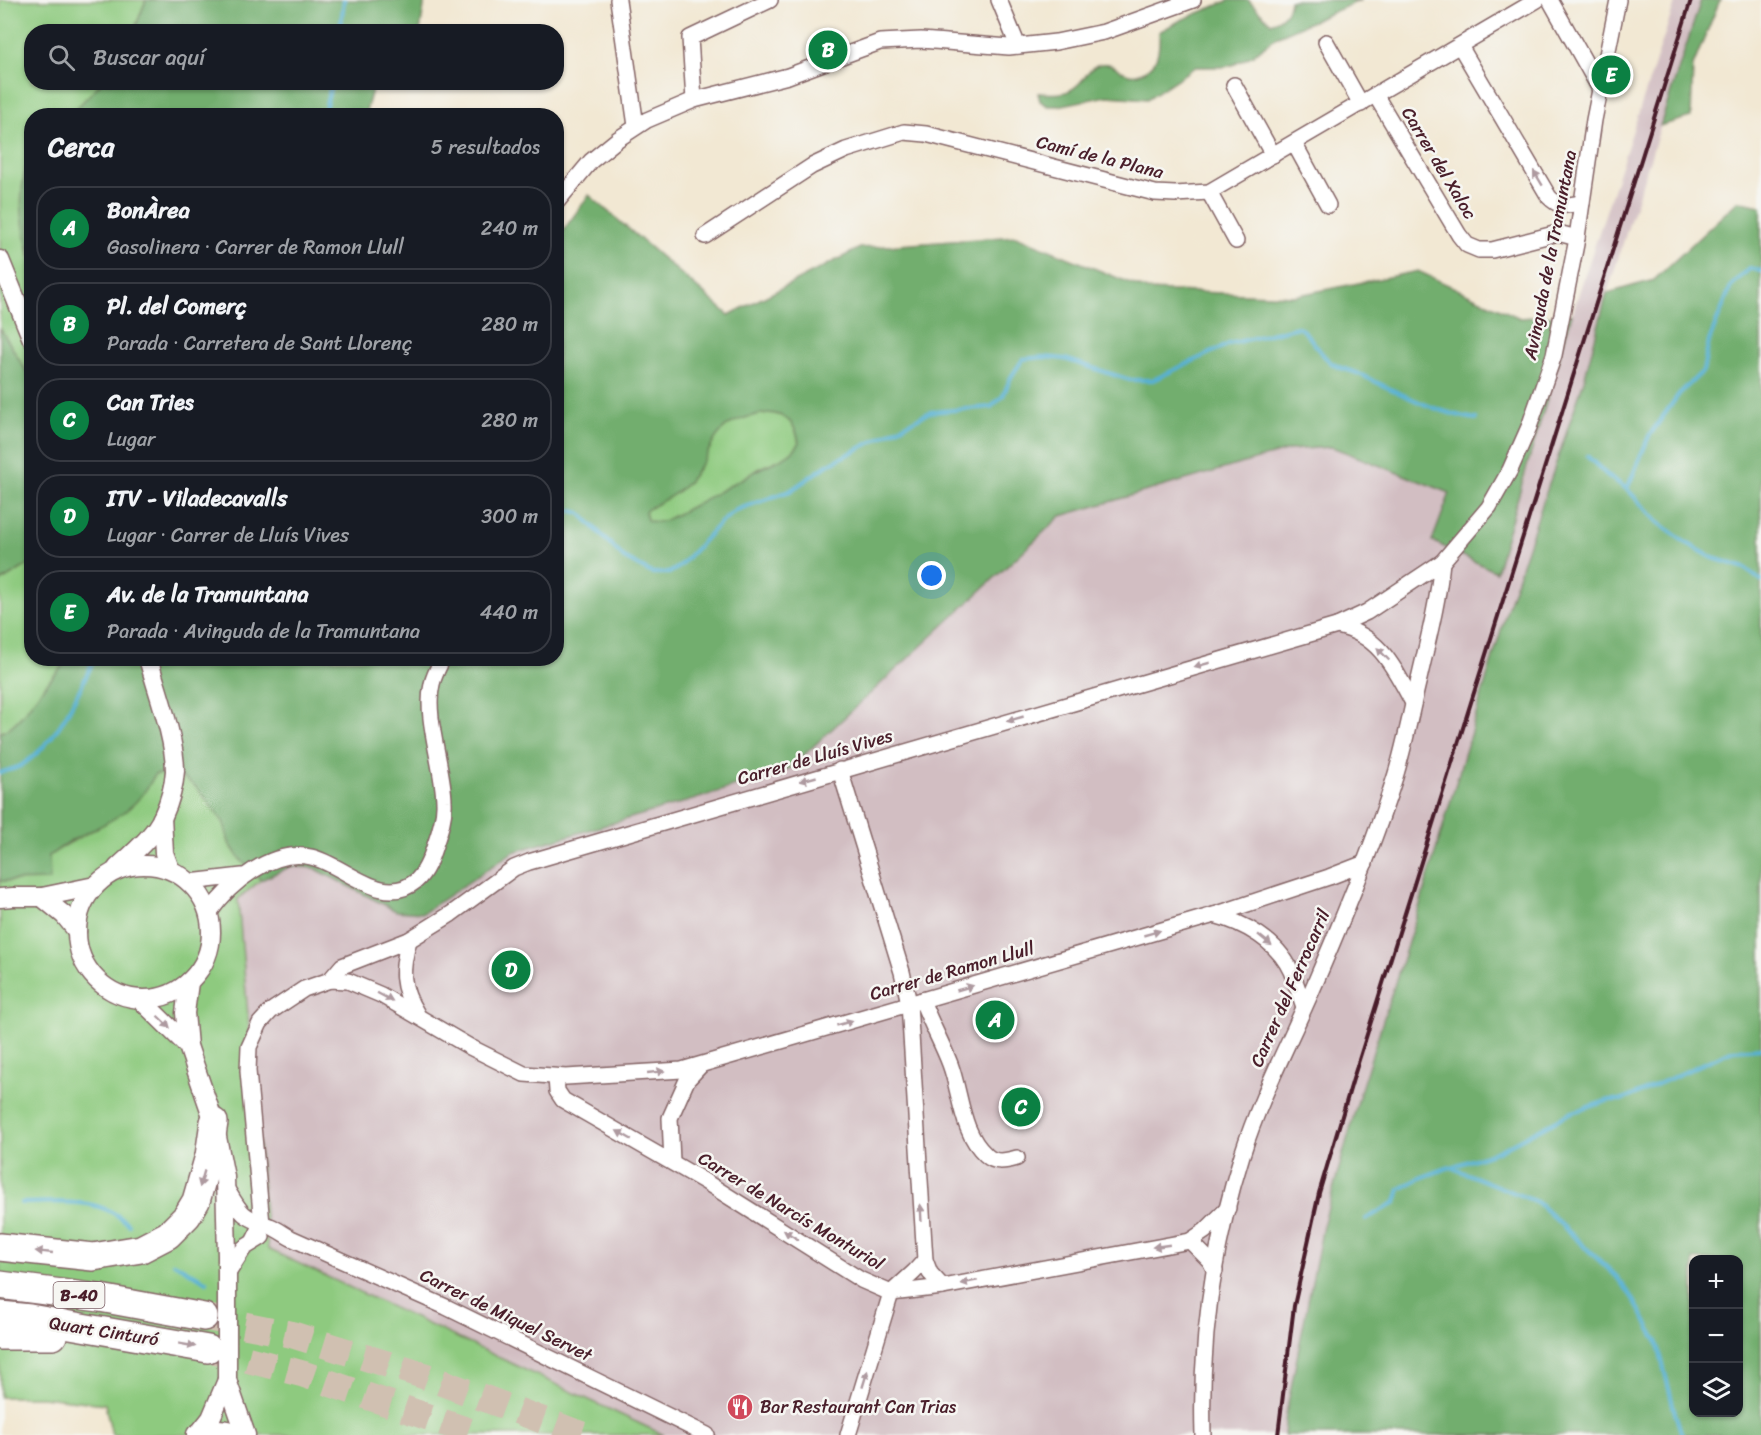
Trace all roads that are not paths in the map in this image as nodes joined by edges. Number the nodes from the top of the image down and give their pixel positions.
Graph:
1 (618, 0) edge
2 (770, 0) edge
3 (999, 0) edge
4 (1193, 0) edge
5 (1537, 0) edge
6 (1550, 0) edge
7 (1617, 0) edge
8 (1609, 40) junction
9 (1326, 42) dead end
10 (1018, 46) junction
11 (1460, 46) junction
12 (1577, 48) junction
13 (1234, 85) dead end
14 (1600, 89) junction
15 (1376, 96) junction
16 (694, 100) junction
17 (1361, 104) junction
18 (636, 126) junction
19 (1294, 143) junction
20 (1273, 155) junction
21 (1209, 192) junction
22 (564, 193) edge
23 (1582, 203) junction
24 (1557, 204) junction
25 (1328, 205) dead end
26 (1558, 233) junction
27 (705, 236) dead end
28 (1576, 238) junction
29 (1236, 241) dead end
30 (0, 260) edge
31 (24, 319) edge
32 (1442, 562) junction
33 (1337, 626) junction
34 (150, 666) edge
35 (439, 666) edge
36 (1413, 703) junction
37 (840, 770) junction
38 (162, 818) junction
39 (1365, 863) junction
40 (170, 869) junction
41 (114, 872) junction
42 (244, 875) junction
43 (1329, 877) junction
44 (190, 882) junction
45 (95, 885) junction
46 (1352, 896) junction
47 (42, 897) junction
48 (0, 898) edge
49 (209, 912) junction
50 (1214, 915) junction
51 (77, 931) junction
52 (409, 939) junction
53 (330, 980) junction
54 (189, 982) junction
55 (140, 999) junction
56 (915, 1002) junction
57 (1304, 1007) junction
58 (418, 1016) junction
59 (188, 1046) junction
60 (701, 1065) junction
61 (556, 1077) junction
62 (214, 1122) junction
63 (1017, 1158) dead end
64 (672, 1162) junction
65 (225, 1186) junction
66 (1228, 1208) junction
67 (261, 1224) junction
68 (286, 1235) junction
69 (254, 1240) junction
70 (1190, 1241) junction
71 (0, 1247) edge
72 (925, 1260) junction
73 (0, 1268) edge
74 (1215, 1271) junction
75 (227, 1275) junction
76 (0, 1285) edge
77 (943, 1287) junction
78 (891, 1293) junction
79 (157, 1309) junction
80 (0, 1315) edge
81 (204, 1317) tunnel mouth
82 (67, 1325) junction
83 (0, 1329) edge
84 (105, 1331) junction
85 (0, 1336) edge
86 (208, 1349) tunnel mouth
87 (226, 1380) junction
88 (197, 1434) edge
89 (241, 1435) edge
90 (246, 1435) edge
91 (707, 1435) edge
92 (848, 1435) edge
93 (1203, 1435) edge

1 - 18 street
2 - 16 street
3 - 10 street
4 - 10 street
5 - 11 street, Camí de la Plana
6 - 12 street
7 - 8 street, Avinguda de la Tramuntana
8 - 12 street
8 - 14 street, Avinguda de la Tramuntana
9 - 17 street
10 - 16 street
11 - 15 street, Camí de la Plana
24 -> 11 street
12 - 14 street
13 - 20 street
14 - 23 street, Avinguda de la Tramuntana
15 - 17 street, Camí de la Plana
15 - 26 street, Carrer del Xaloc
16 - 18 street
17 - 19 street, Camí de la Plana
18 - 22 street
19 - 20 street, Camí de la Plana
19 - 25 street
20 - 21 street, Camí de la Plana
21 - 27 street, Camí de la Plana
21 - 29 street
23 - 24 street
23 - 28 street, Avinguda de la Tramuntana
24 - 26 street
26 - 28 street, Carrer del Xaloc
28 - 32 street, Avinguda de la Tramuntana
30 - 31 street
32 - 33 street, Carrer de Lluís Vives
32 - 36 street, Carrer del Ferrocarril
36 -> 33 street
33 -> 37 street, Carrer de Lluís Vives
34 - 38 street
35 - 42 street
36 - 39 street, Carrer del Ferrocarril
37 -> 52 street, Carrer de Lluís Vives
37 - 56 street
38 - 40 street
38 - 41 street
39 - 43 street, Carrer de Ramon Llull
39 - 46 street, Carrer del Ferrocarril
40 - 41 street
40 - 44 street
41 - 45 street
42 - 44 street
42 - 49 street
43 - 46 street
43 - 50 street, Carrer de Ramon Llull
44 - 49 street
45 - 47 street
45 - 51 street
46 - 57 street, Carrer del Ferrocarril
47 - 48 street
47 - 51 street
49 - 54 street
56 -> 50 street, Carrer de Ramon Llull
50 -> 57 street
51 - 55 street
52 - 53 street, Carrer de Lluís Vives
52 - 58 street
53 -> 58 street
53 - 67 street
54 - 55 street
54 - 59 street
55 -> 59 street
60 -> 56 street, Carrer de Ramon Llull
56 - 63 street
72 -> 56 street
57 - 66 street, Carrer del Ferrocarril
58 - 61 street
59 - 62 street
61 -> 60 street, Carrer de Ramon Llull
60 - 64 street
64 -> 61 street, Carrer de Narcís Monturiol
62 - 65 street
62 -> 71 highway
78 -> 64 street, Carrer de Narcís Monturiol
65 - 67 street, Carrer de Miquel Servet
65 - 75 street
66 - 70 street, Carrer de Narcís Monturiol
66 - 74 street, Carrer del Ferrocarril
67 - 68 street, Carrer de Miquel Servet
67 - 69 street
68 - 69 street
68 - 91 street, Carrer de Miquel Servet
69 - 75 street
70 - 74 street
70 -> 77 street, Carrer de Narcís Monturiol
72 - 77 street
72 - 78 street
73 - 79 highway
74 - 93 street, Carrer del Ferrocarril
75 - 87 street
76 - 79 highway, Quart Cinturó / B-40
77 - 78 street, Carrer de Narcís Monturiol
92 -> 78 street
79 - 81 highway, Quart Cinturó / B-40
80 - 82 highway, Quart Cinturó / B-40
82 - 83 highway
82 - 84 highway, Quart Cinturó / B-40
84 - 85 highway
84 -> 86 highway, Quart Cinturó / B-40
87 - 88 street
87 - 90 street
88 - 89 street

